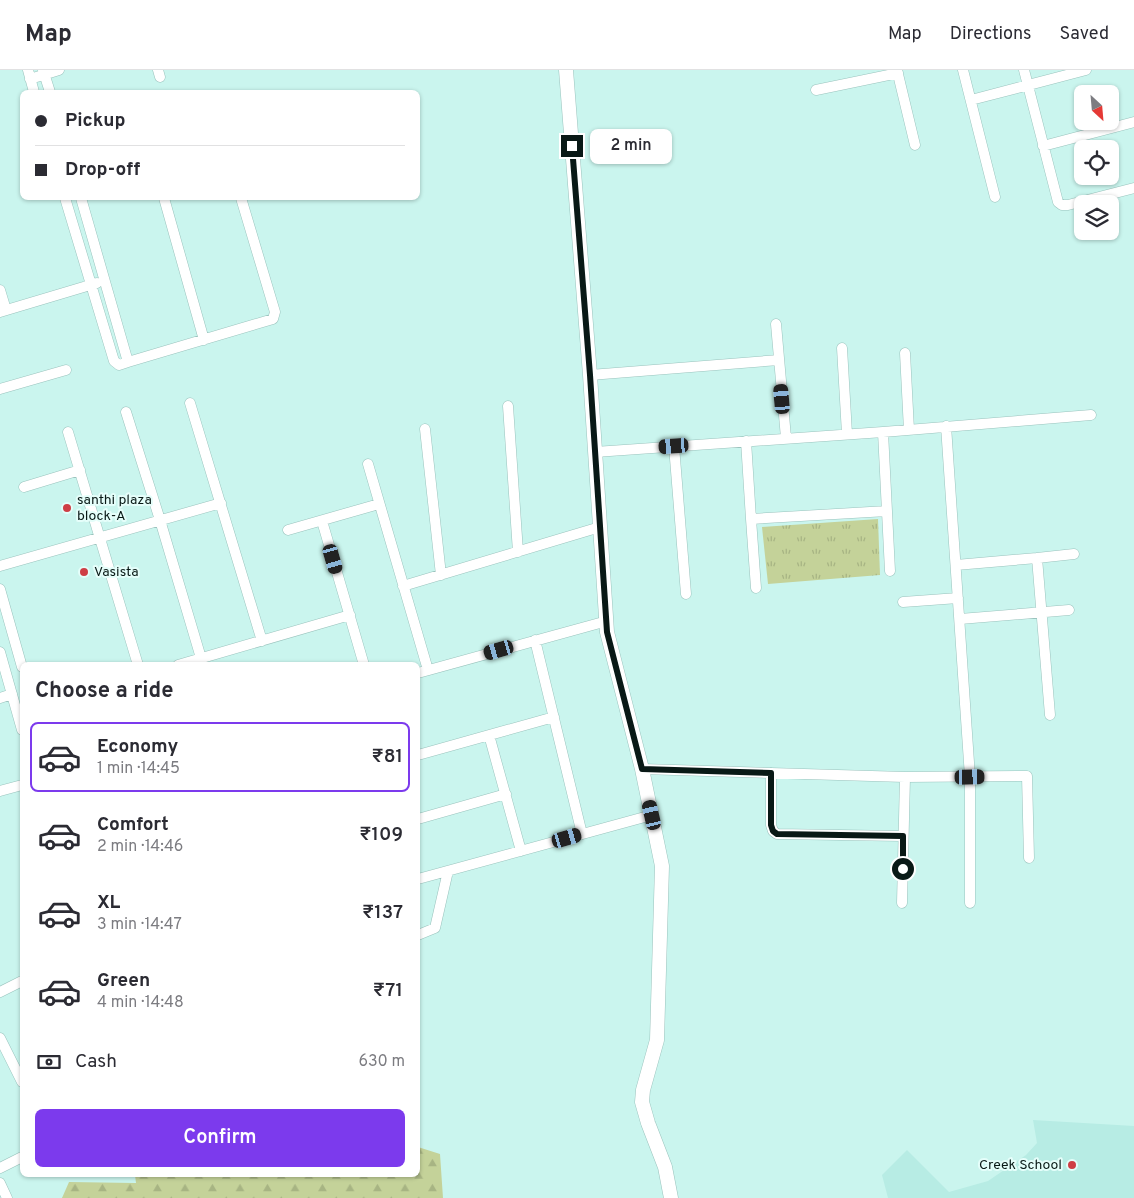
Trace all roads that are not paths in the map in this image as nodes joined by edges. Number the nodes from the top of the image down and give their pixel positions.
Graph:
1 (59, 70) edge
2 (566, 70) edge
3 (963, 70) edge
4 (1024, 70) edge
5 (1086, 70) edge
6 (44, 72) edge
7 (898, 72) edge
8 (29, 74) edge
9 (1028, 85) junction
10 (33, 90) edge
11 (49, 90) edge
12 (816, 90) dead end
13 (971, 100) junction
14 (1134, 122) edge
15 (916, 145) dead end
16 (1043, 146) junction
17 (1134, 188) edge
18 (995, 197) dead end
19 (67, 200) edge
20 (81, 200) edge
21 (165, 200) edge
22 (242, 200) edge
23 (105, 280) junction
24 (91, 285) junction
25 (0, 290) edge
26 (3, 311) edge
27 (776, 324) dead end
28 (204, 340) junction
29 (842, 348) dead end
30 (905, 353) dead end
31 (779, 360) junction
32 (128, 362) junction
33 (66, 370) dead end
34 (590, 375) junction
35 (0, 389) edge
36 (190, 403) dead end
37 (508, 406) dead end
38 (126, 412) dead end
39 (1091, 415) dead end
40 (946, 426) junction
41 (425, 429) dead end
42 (909, 430) junction
43 (68, 432) dead end
44 (883, 432) junction
45 (847, 434) junction
46 (786, 438) junction
47 (746, 441) junction
48 (674, 446) junction
49 (595, 452) junction
50 (368, 464) dead end
51 (80, 470) junction
52 (24, 487) dead end
53 (221, 503) junction
54 (379, 504) junction
55 (887, 511) junction
56 (751, 518) junction
57 (160, 520) junction
58 (322, 521) junction
59 (600, 527) junction
60 (288, 530) dead end
61 (100, 537) junction
62 (518, 552) junction
63 (1074, 554) dead end
64 (1037, 558) junction
65 (956, 565) junction
66 (0, 566) edge
67 (890, 571) dead end
68 (441, 575) junction
69 (403, 586) junction
70 (756, 588) dead end
71 (0, 589) edge
72 (686, 594) dead end
73 (958, 598) junction
74 (904, 602) dead end
75 (1069, 610) dead end
76 (1042, 612) junction
77 (350, 615) junction
78 (960, 619) junction
79 (607, 621) junction
80 (5, 624) edge
81 (535, 640) junction
82 (262, 641) junction
83 (0, 652) edge
84 (201, 658) junction
85 (20, 662) edge
86 (137, 662) edge
87 (188, 662) edge
88 (363, 662) edge
89 (423, 672) edge
90 (12, 694) junction
91 (0, 698) edge
92 (1050, 715) dead end
93 (554, 717) junction
94 (20, 723) edge
95 (489, 735) junction
96 (420, 754) edge
97 (642, 769) junction
98 (771, 773) junction
99 (905, 777) junction
100 (970, 777) junction
101 (20, 786) edge
102 (0, 791) edge
103 (506, 794) junction
104 (652, 815) junction
105 (420, 818) edge
106 (582, 834) junction
107 (903, 836) junction
108 (521, 851) junction
109 (1028, 858) dead end
110 (448, 871) junction
111 (420, 878) edge
112 (902, 903) dead end
113 (970, 903) dead end
114 (420, 934) edge
115 (20, 982) edge
116 (0, 992) edge
117 (0, 1038) edge
118 (20, 1078) edge
119 (20, 1158) edge
120 (0, 1168) edge
121 (0, 1183) edge
122 (8, 1198) edge
123 (671, 1198) edge

1 - 6 street
2 - 34 street
3 - 13 street
4 - 9 street
5 - 9 street
6 - 8 street
6 - 11 street
7 - 12 street
7 - 15 street
8 - 10 street
9 - 13 street
9 - 16 street
13 - 18 street
14 - 16 street
16 - 17 street
19 - 24 street
20 - 23 street
21 - 28 street
22 - 28 street
23 - 24 street
23 - 32 street
24 - 26 street
24 - 32 street
25 - 26 street
27 - 31 street
28 - 32 street
29 - 45 street
30 - 42 street
31 - 34 street
31 - 46 street
33 - 35 street
34 - 49 street
36 - 53 street
37 - 62 street
38 - 57 street
39 - 40 street
40 - 42 street
40 - 65 street
41 - 68 street
42 - 44 street
43 - 51 street
44 - 45 street
44 - 55 street
45 - 46 street
46 - 47 street
47 - 48 street
47 - 56 street
48 - 49 street
48 - 72 street
49 - 59 street
50 - 54 street
51 - 52 street
51 - 61 street
53 - 57 street
53 - 82 street
54 - 58 street
54 - 69 street
55 - 56 street
55 - 67 street
56 - 70 street
57 - 61 street
57 - 84 street
58 - 60 street
58 - 77 street
59 - 62 street
59 - 79 street
61 - 66 street
61 - 86 street
62 - 68 street
63 - 64 street
64 - 65 street
64 - 76 street
65 - 73 street
68 - 69 street
69 - 89 street
71 - 80 street
73 - 74 street
73 - 78 street
75 - 76 street
76 - 78 street
76 - 92 street
77 - 82 street
77 - 88 street
78 - 100 street
79 - 81 street
79 - 97 street
80 - 85 street
81 - 89 street
81 - 93 street
82 - 84 street
83 - 90 street
84 - 87 street
90 - 91 street
90 - 94 street
93 - 95 street
93 - 106 street
95 - 96 street
95 - 103 street
97 - 98 street
97 - 104 street
98 - 99 street
98 - 107 street
99 - 100 street
99 - 107 street
100 - 109 street
100 - 113 street
101 - 102 street
103 - 105 street
103 - 108 street
104 - 106 street
104 - 123 street
106 - 108 street
107 - 112 street
108 - 110 street
110 - 111 street
110 - 114 street
115 - 116 street
117 - 118 street
119 - 120 street
121 - 122 street

